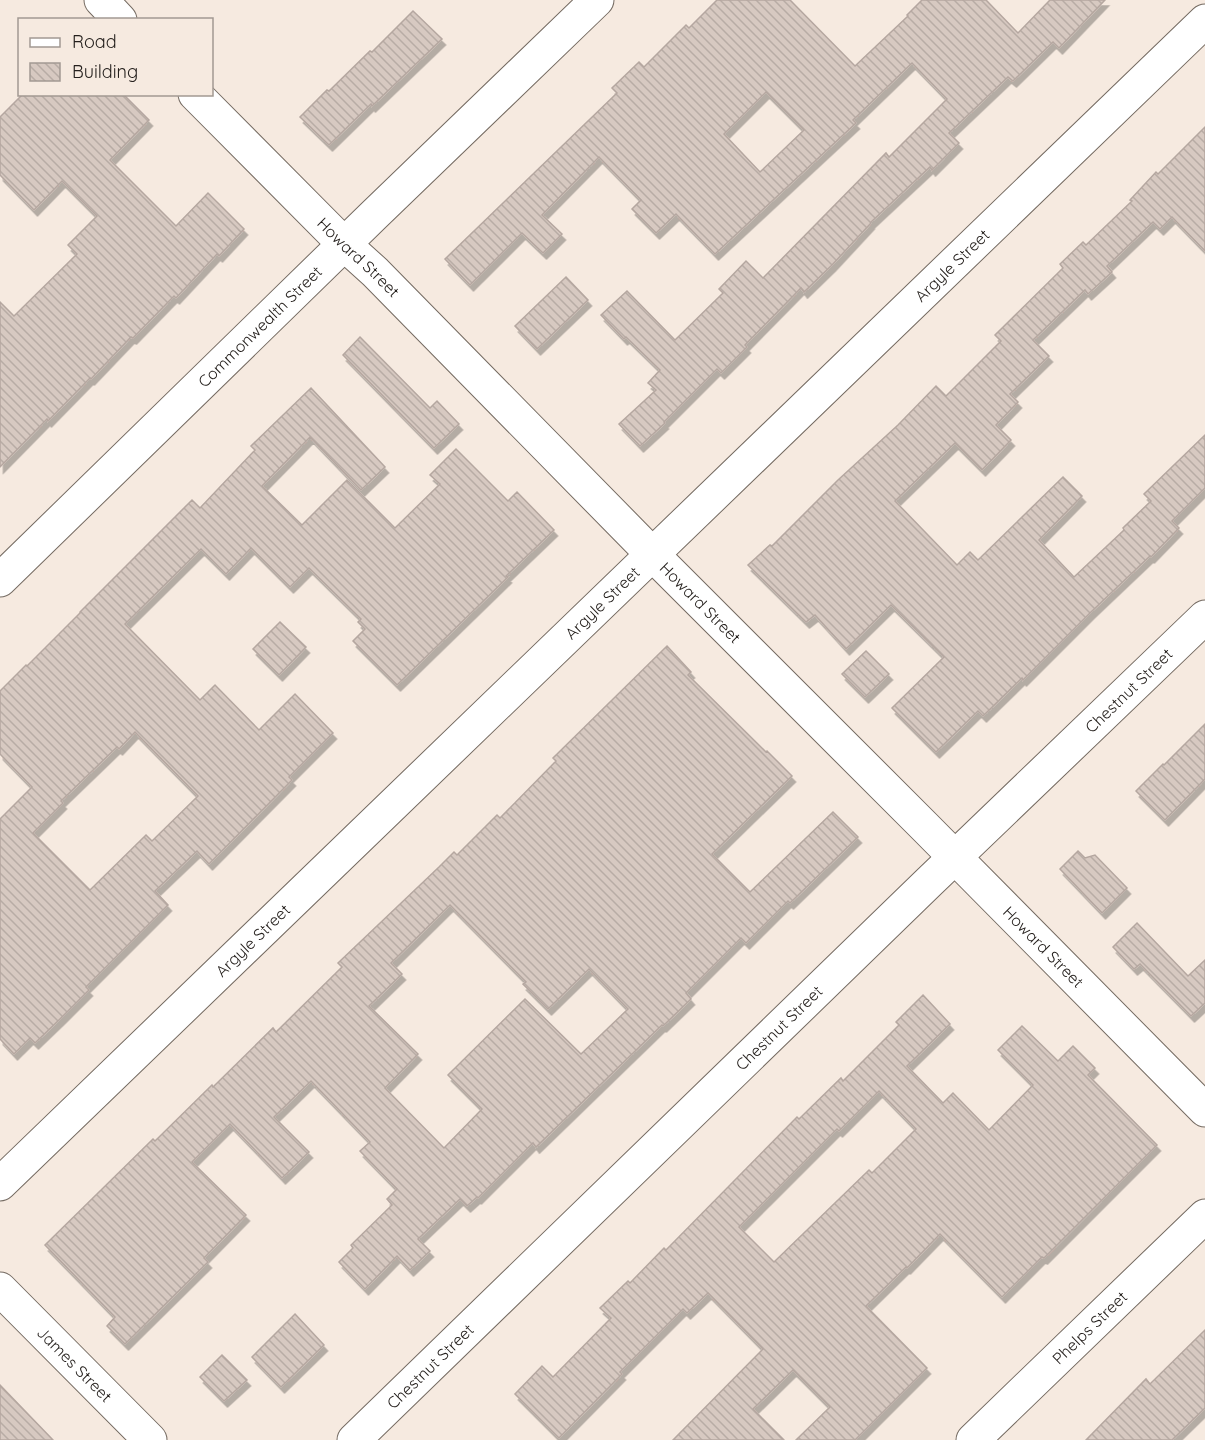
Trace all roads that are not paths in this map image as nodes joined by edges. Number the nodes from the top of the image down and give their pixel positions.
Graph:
1 (101, 0) edge
2 (597, 0) edge
3 (118, 18) edge
4 (1205, 21) edge
5 (197, 96) edge
6 (344, 244) junction
7 (652, 554) junction
8 (0, 580) edge
9 (1205, 617) edge
10 (955, 858) junction
11 (1205, 1110) edge
12 (0, 1184) edge
13 (1205, 1216) edge
14 (0, 1289) edge
15 (150, 1440) edge
16 (354, 1440) edge
17 (974, 1440) edge

1 - 3 street
2 - 6 street, Commonwealth Street
4 - 7 street, Argyle Street
5 - 6 street, Howard Street
6 - 7 street, Howard Street
6 - 8 street, Commonwealth Street
7 - 10 street, Howard Street
7 - 12 street, Argyle Street
9 - 10 street, Chestnut Street
10 - 11 street, Howard Street
10 - 16 street, Chestnut Street
13 - 17 street, Phelps Street
14 - 15 street, James Street

